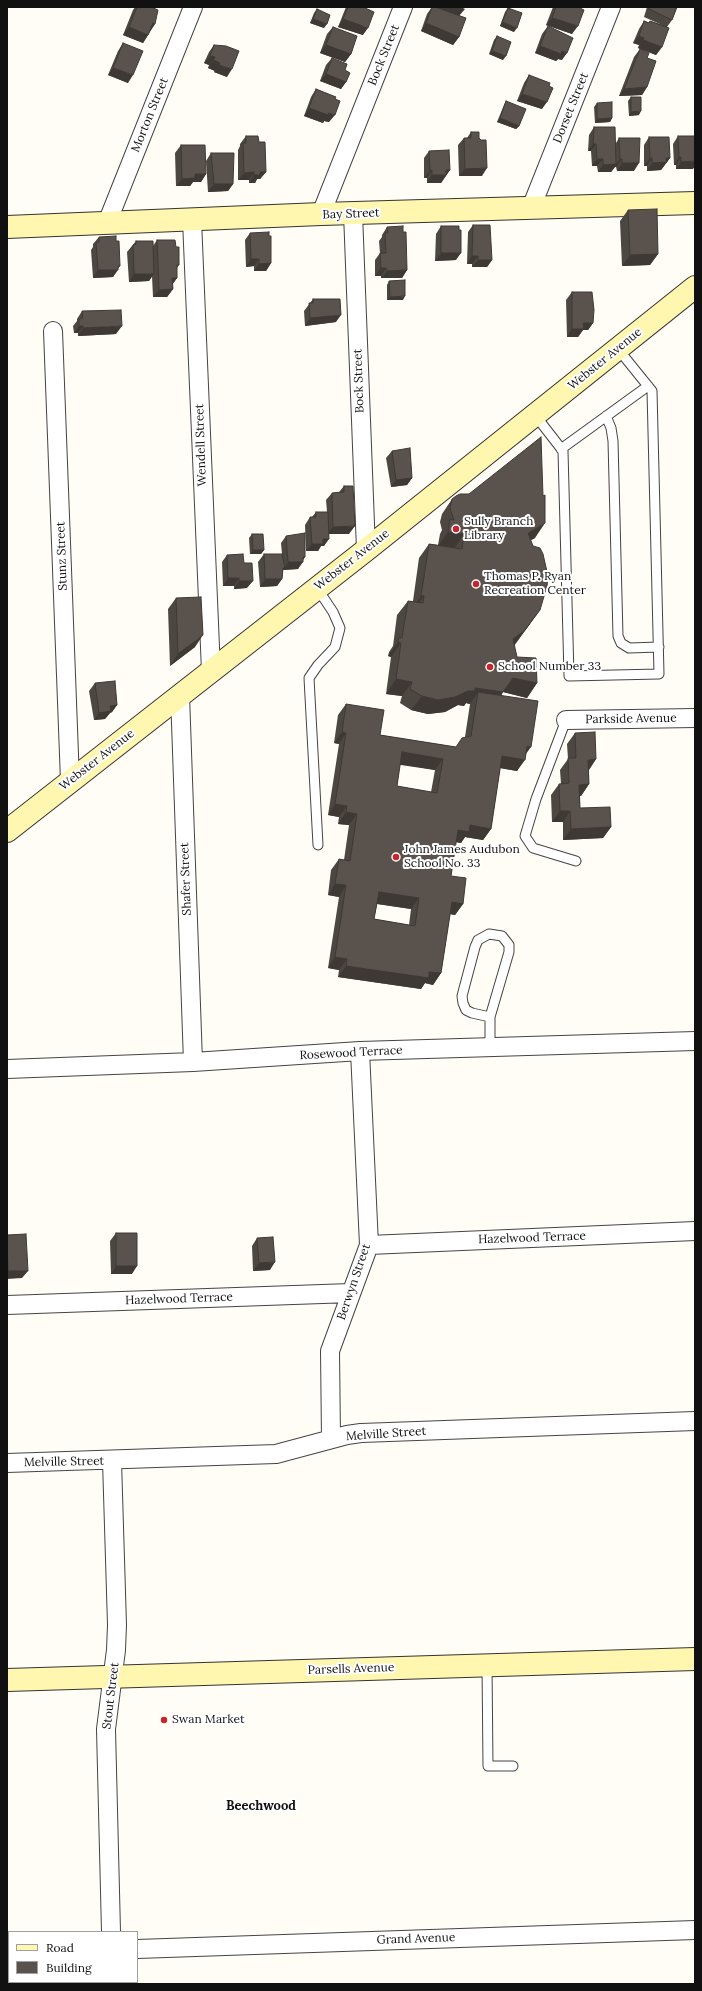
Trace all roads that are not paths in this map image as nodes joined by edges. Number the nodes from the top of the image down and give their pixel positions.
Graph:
1 (193, 7) edge
2 (403, 7) edge
3 (611, 7) edge
4 (695, 203) edge
5 (531, 208) junction
6 (353, 213) junction
7 (321, 214) junction
8 (192, 220) junction
9 (107, 223) junction
10 (7, 227) edge
11 (695, 287) edge
12 (53, 331) dead end
13 (618, 349) junction
14 (648, 386) junction
15 (535, 415) junction
16 (606, 416) junction
17 (561, 449) junction
18 (366, 550) junction
19 (317, 588) junction
20 (659, 647) junction
21 (211, 671) junction
22 (180, 695) junction
23 (695, 718) edge
24 (566, 720) joint
25 (70, 782) junction
26 (7, 831) edge
27 (318, 845) dead end
28 (576, 861) dead end
29 (490, 1017) junction
30 (695, 1041) edge
31 (490, 1046) junction
32 (360, 1051) junction
33 (193, 1062) junction
34 (7, 1068) edge
35 (695, 1231) edge
36 (369, 1245) junction
37 (351, 1293) junction
38 (7, 1305) edge
39 (695, 1421) edge
40 (331, 1439) junction
41 (112, 1461) junction
42 (7, 1463) edge
43 (695, 1659) edge
44 (486, 1665) junction
45 (113, 1676) junction
46 (7, 1680) edge
47 (513, 1766) dead end
48 (695, 1930) edge
49 (111, 1931) edge
50 (138, 1949) edge

1 - 9 street, Morton Street
2 - 7 street, Bock Street
3 - 5 street, Dorset Street
4 - 5 street, Bay Street
5 - 6 street, Bay Street
6 - 7 street, Bay Street
6 - 18 street, Bock Street
7 - 8 street, Bay Street
8 - 9 street, Bay Street
8 - 21 street, Wendell Street
9 - 10 street, Bay Street
11 - 13 street, Webster Avenue
12 - 25 street, Stunz Street
13 - 14 lane
13 - 15 street, Webster Avenue
14 - 16 lane
14 - 20 lane
15 - 17 lane
15 - 18 street, Webster Avenue
16 - 17 lane
16 - 20 lane
17 - 20 lane
18 - 19 street, Webster Avenue
19 - 21 street, Webster Avenue
19 - 27 lane
21 - 22 street, Webster Avenue
22 - 25 street, Webster Avenue
22 - 33 street, Shafer Street
23 - 24 street, Parkside Avenue
24 - 28 lane
25 - 26 street, Webster Avenue
29 - 29 lane
29 - 31 lane
30 - 31 street, Rosewood Terrace
31 - 32 street, Rosewood Terrace
32 - 33 street, Rosewood Terrace
32 - 36 street, Berwyn Street
33 - 34 street, Rosewood Terrace
35 - 36 street, Hazelwood Terrace
36 - 37 street, Berwyn Street
37 - 38 street, Hazelwood Terrace
37 - 40 street, Berwyn Street
39 - 40 street, Melville Street
40 - 41 street, Melville Street
41 - 42 street, Melville Street
41 - 45 street, Stout Street
43 - 44 street, Parsells Avenue
44 - 45 street, Parsells Avenue
44 - 47 lane
45 - 46 street, Parsells Avenue
45 - 49 street, Stout Street
48 - 50 street, Grand Avenue

